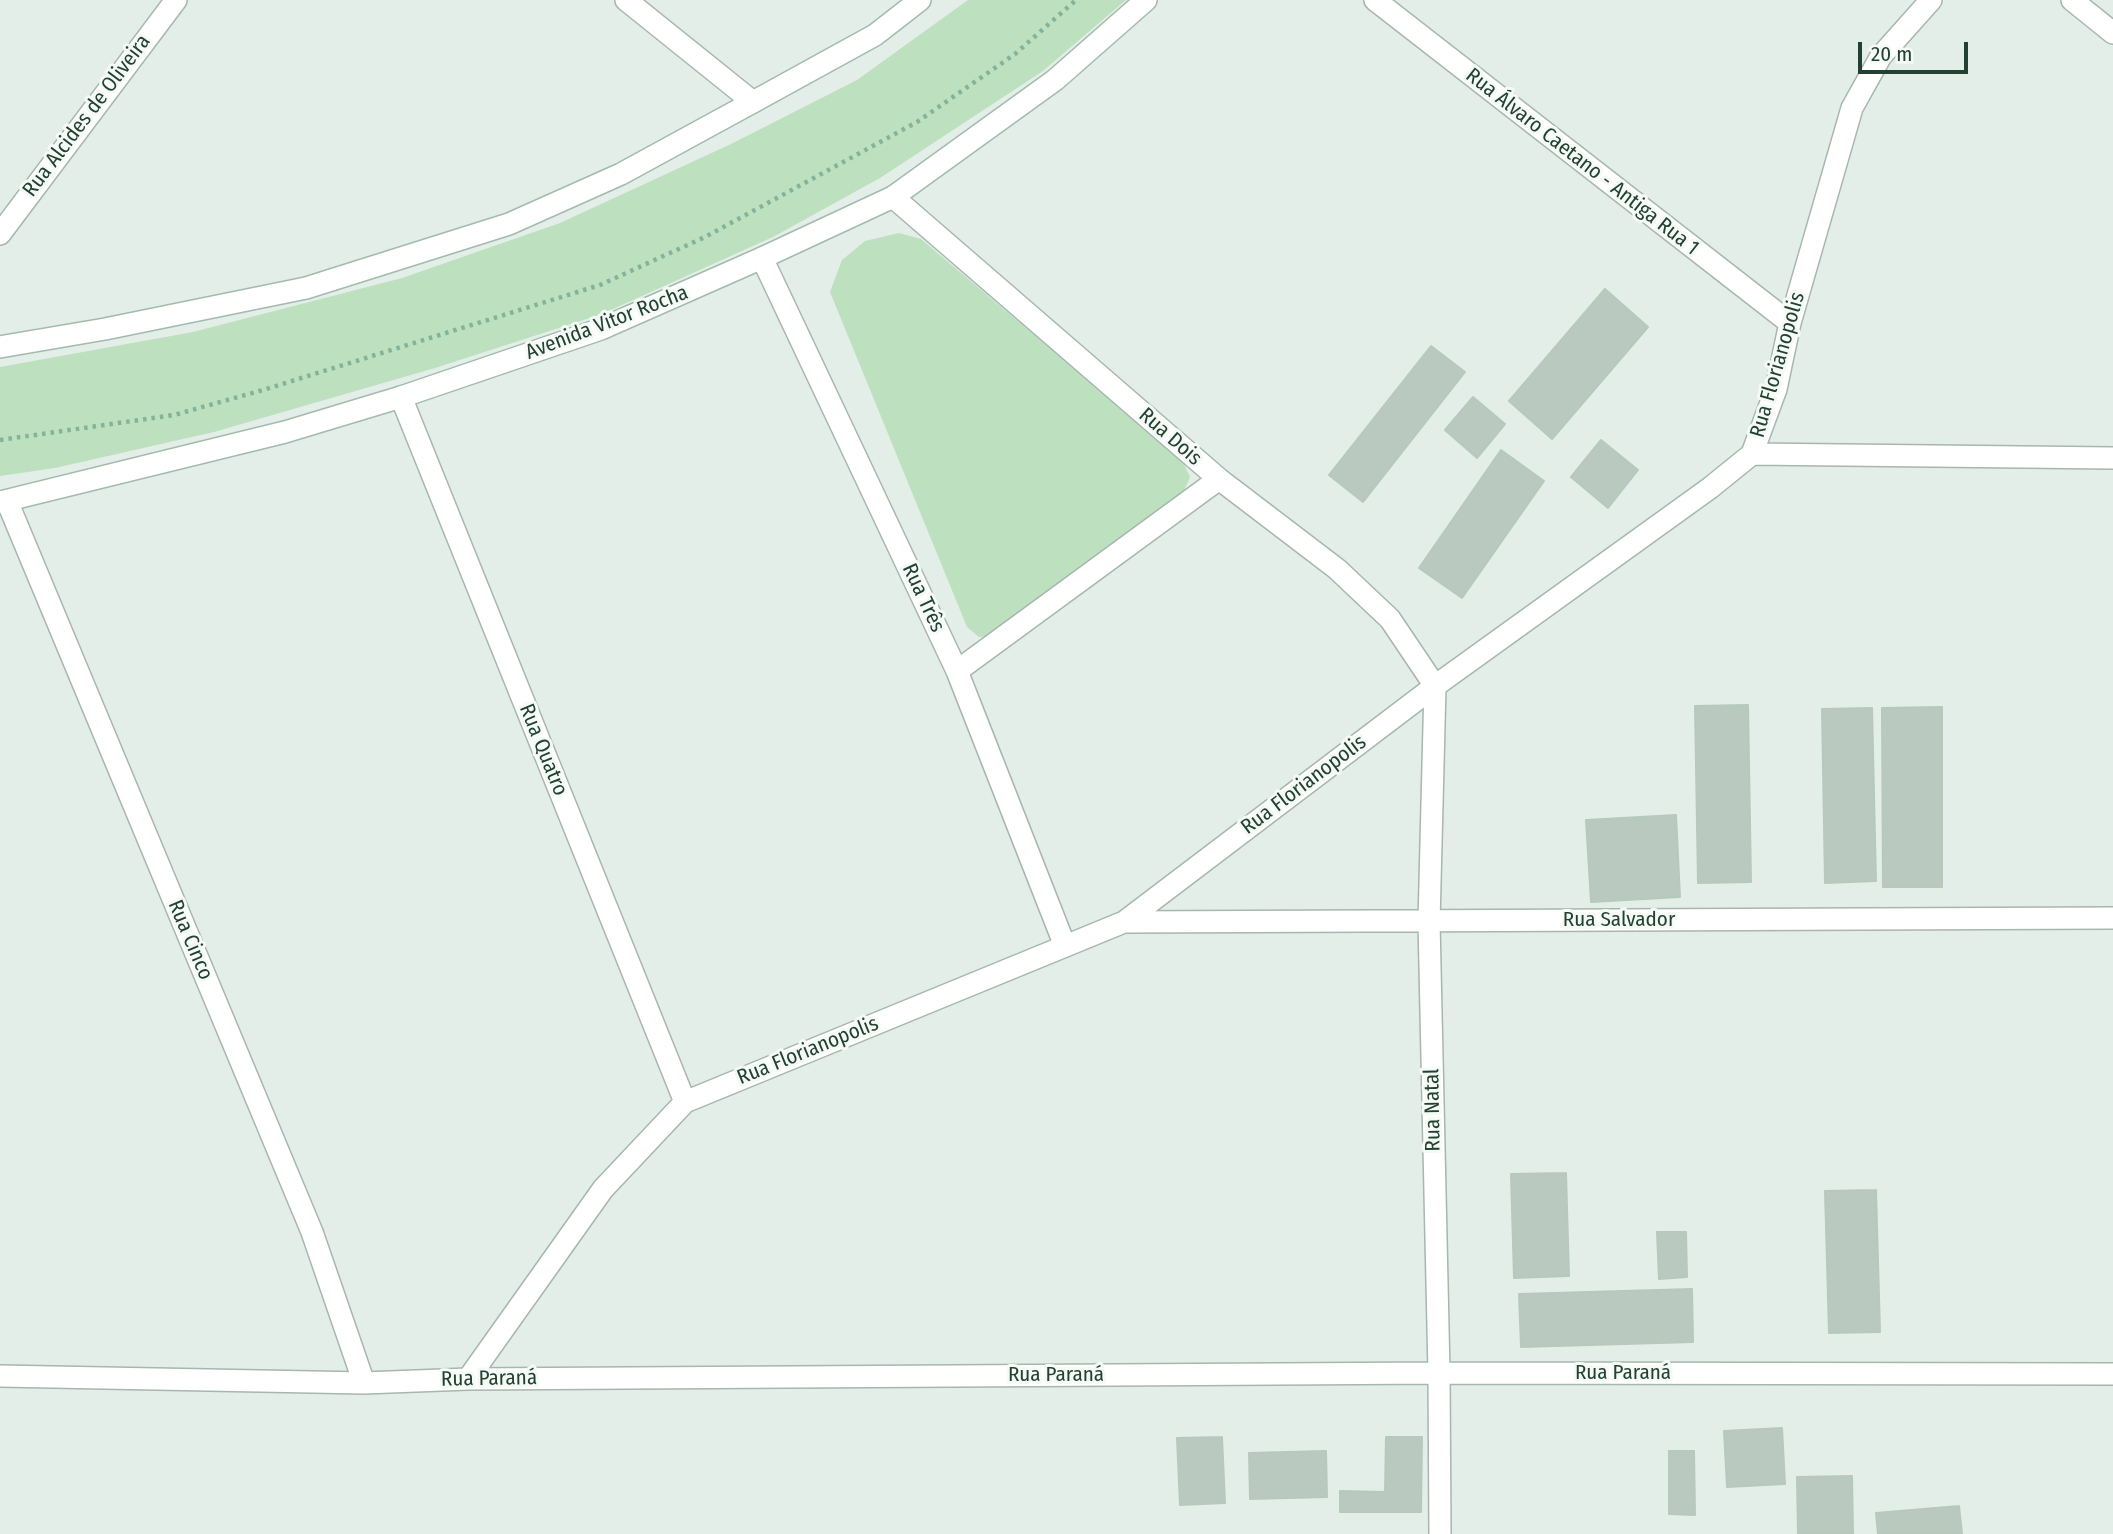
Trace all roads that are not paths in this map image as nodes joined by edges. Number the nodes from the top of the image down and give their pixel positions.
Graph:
1 (176, 0) edge
2 (626, 0) edge
3 (920, 0) edge
4 (1146, 0) edge
5 (1375, 0) edge
6 (1931, 0) edge
7 (2072, 0) edge
8 (2113, 33) edge
9 (754, 103) junction
10 (893, 197) junction
11 (0, 234) edge
12 (762, 258) junction
13 (1790, 323) junction
14 (0, 347) edge
15 (401, 397) junction
16 (1752, 454) junction
17 (2113, 458) edge
18 (1219, 479) junction
19 (3, 501) edge
20 (957, 671) junction
21 (1435, 686) junction
22 (2113, 918) edge
23 (1124, 922) junction
24 (1429, 922) junction
25 (1065, 946) junction
26 (685, 1102) junction
27 (1439, 1373) junction
28 (2113, 1374) edge
29 (0, 1376) edge
30 (468, 1379) junction
31 (364, 1383) junction
32 (1440, 1534) edge

1 - 11 street, Rua Alcides de Oliveira
2 - 9 street
3 - 9 street
4 - 10 street, Avenida Vitor Rocha
5 - 13 street, Rua Álvaro Caetano - Antiga Rua 1
6 - 13 street, Rua Florianopolis
7 - 8 street
9 - 14 street
10 - 12 street, Avenida Vitor Rocha
10 - 18 street, Rua Dois
12 - 15 street, Avenida Vitor Rocha
12 - 20 street, Rua Três
13 - 16 street, Rua Florianopolis
15 - 19 street, Avenida Vitor Rocha
15 - 26 street, Rua Quatro
16 - 17 street
16 - 21 street, Rua Florianopolis
18 - 20 street
18 - 21 street, Rua Dois
19 - 31 street, Rua Cinco
20 - 25 street, Rua Três
21 - 23 street, Rua Florianopolis
21 - 24 street, Rua Natal
22 - 24 street, Rua Salvador
23 - 24 street, Rua Salvador
23 - 25 street, Rua Florianopolis
24 - 27 street, Rua Natal
25 - 26 street, Rua Florianopolis
26 - 30 street, Rua Florianopolis
27 - 28 street, Rua Paraná
27 - 30 street, Rua Paraná
27 - 32 street, Rua Natal
29 - 31 street, Rua Paraná
30 - 31 street, Rua Paraná

